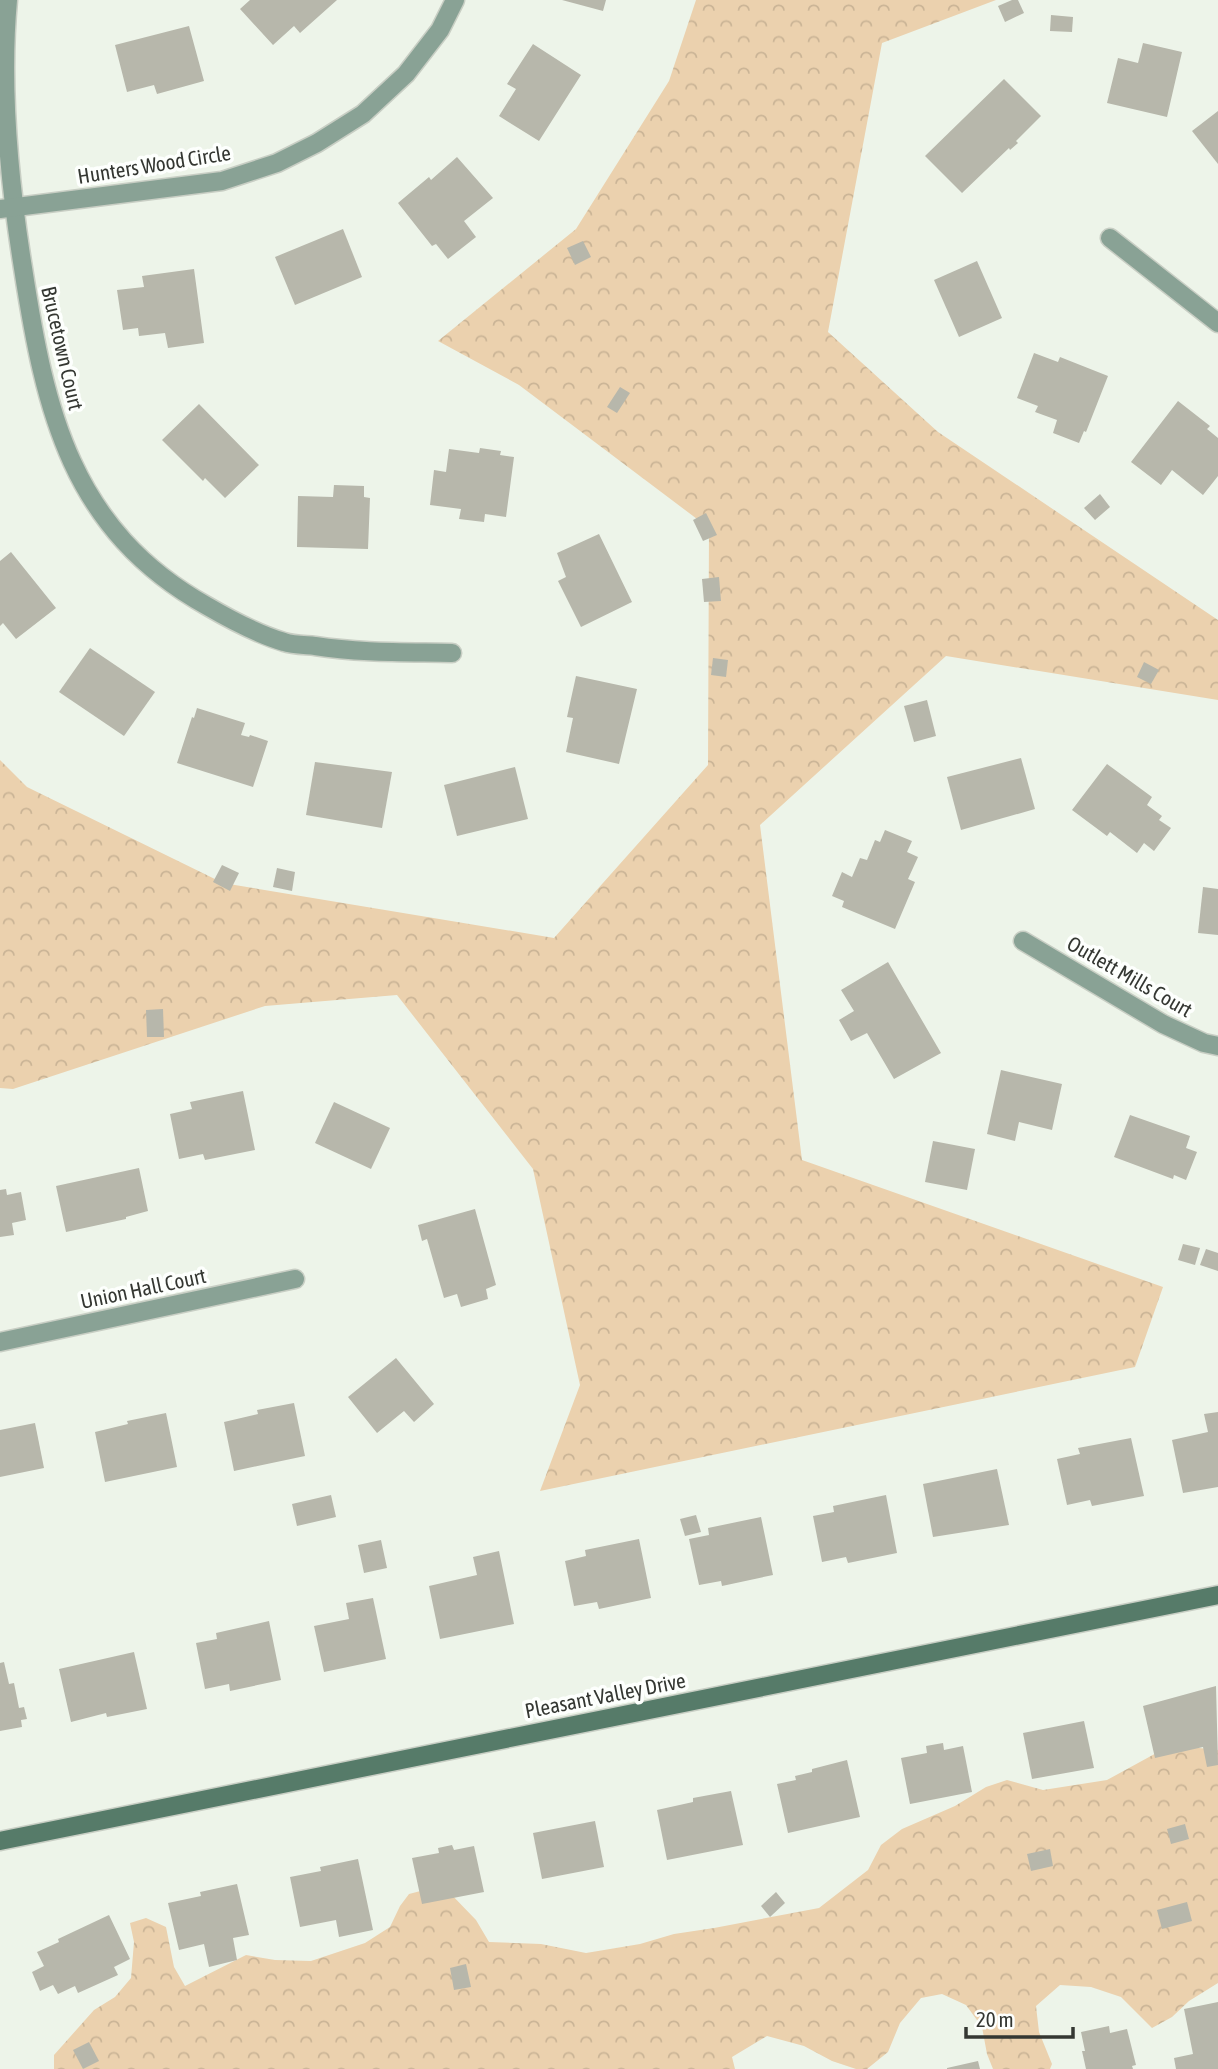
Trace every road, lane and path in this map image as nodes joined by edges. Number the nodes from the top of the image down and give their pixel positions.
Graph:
1 (8, 0) edge
2 (455, 0) edge
3 (6, 208) edge
4 (1110, 238) dead end
5 (1218, 323) edge
6 (452, 653) dead end
7 (1023, 941) dead end
8 (1218, 1046) edge
9 (295, 1279) dead end
10 (0, 1342) edge
11 (1218, 1595) edge
12 (0, 1840) edge

1 - 3 street, Brucetown Court
2 - 3 street, Hunters Wood Circle
3 - 6 street, Brucetown Court
4 - 5 street
7 - 8 street, Outlett Mills Court
9 - 10 street, Union Hall Court
11 - 12 street, Pleasant Valley Drive

